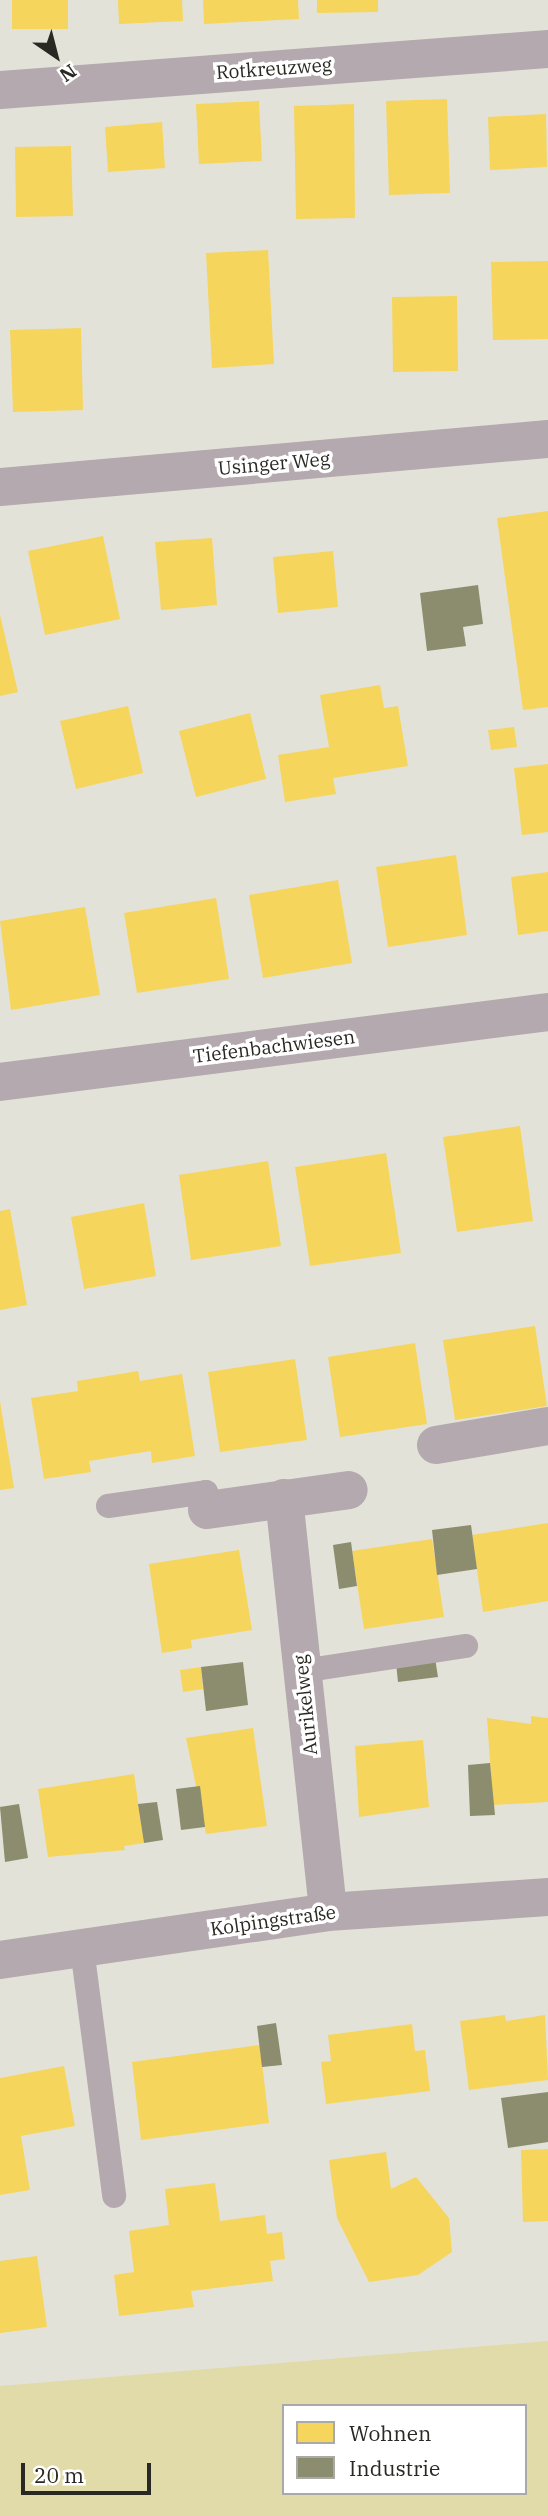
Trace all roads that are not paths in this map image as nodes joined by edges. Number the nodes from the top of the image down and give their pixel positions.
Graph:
1 (548, 49) edge
2 (0, 90) edge
3 (548, 439) edge
4 (0, 487) edge
5 (548, 1012) edge
6 (0, 1082) edge
7 (548, 1426) edge
8 (436, 1444) dead end
9 (349, 1490) dead end
10 (284, 1497) junction
11 (108, 1506) dead end
12 (207, 1510) joint
13 (466, 1646) dead end
14 (302, 1671) junction
15 (548, 1897) edge
16 (328, 1912) junction
17 (82, 1948) junction
18 (0, 1960) edge
19 (114, 2196) dead end

1 - 2 street, Rotkreuzweg
3 - 4 street, Usinger Weg
5 - 6 street, Tiefenbachwiesen
7 - 8 street
9 - 10 street
10 - 12 street
10 - 14 street, Aurikelweg
11 - 12 lane
13 - 14 lane
14 - 16 street, Aurikelweg
15 - 16 street, Kolpingstraße
16 - 17 street, Kolpingstraße
17 - 18 street, Kolpingstraße
17 - 19 lane

